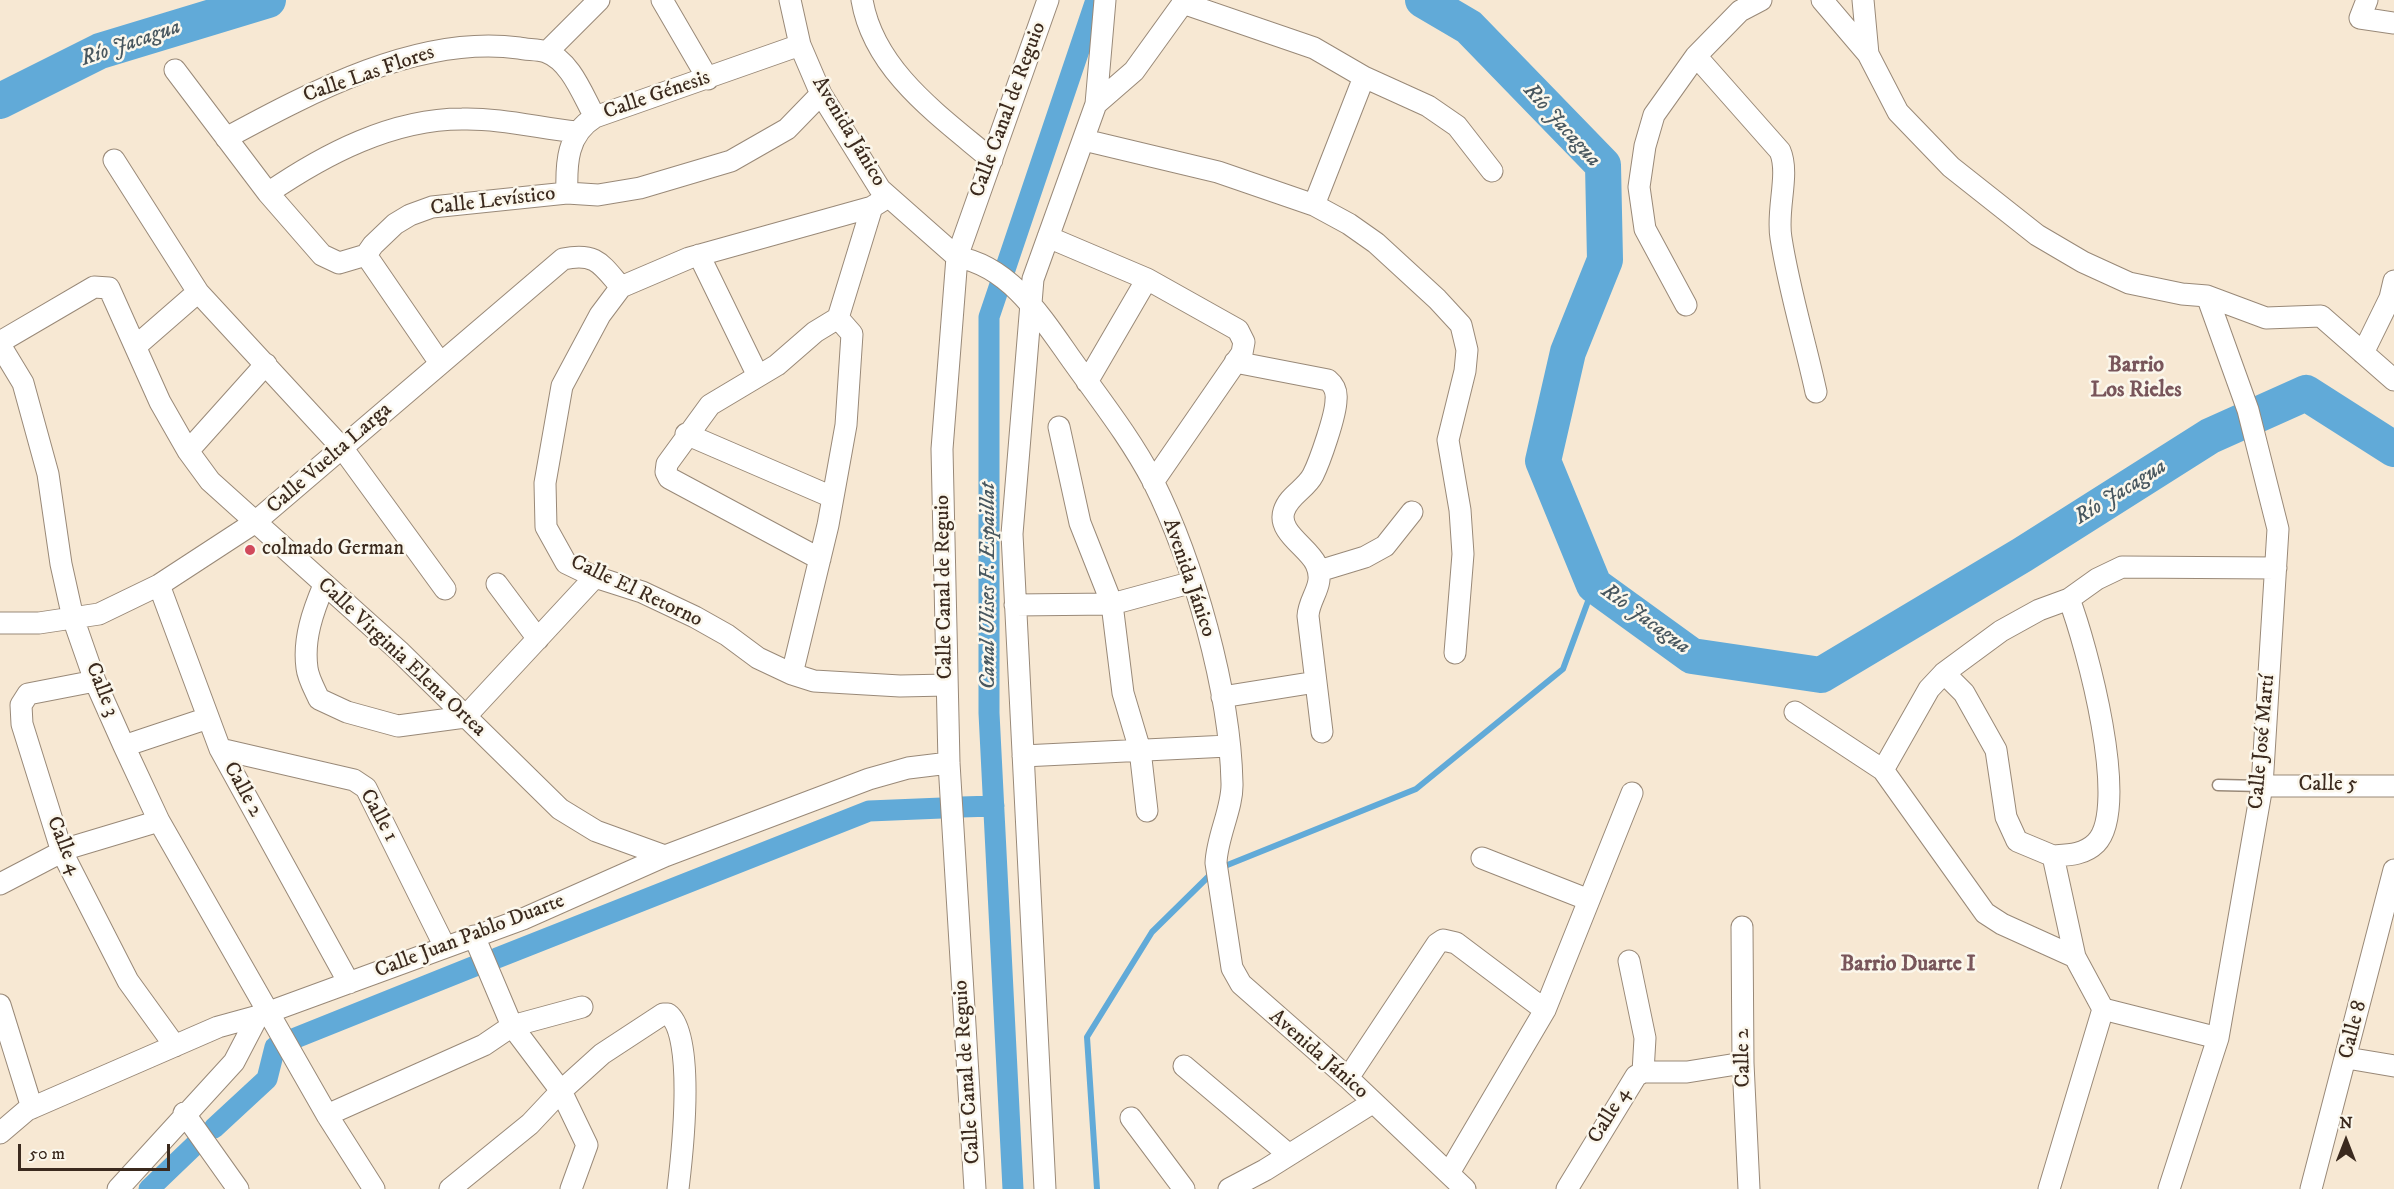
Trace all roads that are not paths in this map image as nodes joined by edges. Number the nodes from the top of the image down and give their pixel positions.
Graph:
1 (599, 0) edge
2 (662, 0) edge
3 (790, 0) edge
4 (862, 0) edge
5 (1048, 0) edge
6 (1105, 0) edge
7 (1761, 0) edge
8 (1822, 0) edge
9 (1863, 0) edge
10 (2367, 0) edge
11 (2394, 23) edge
12 (800, 45) junction
13 (547, 52) junction
14 (1868, 54) junction
15 (1696, 56) junction
16 (175, 70) dead end
17 (1364, 77) junction
18 (708, 79) junction
19 (821, 94) junction
20 (1096, 104) junction
21 (595, 117) junction
22 (576, 132) junction
23 (226, 138) junction
24 (1084, 140) junction
25 (114, 160) dead end
26 (992, 160) junction
27 (1492, 171) dead end
28 (268, 193) junction
29 (567, 193) junction
30 (880, 202) junction
31 (1314, 205) junction
32 (1048, 237) junction
33 (366, 255) junction
34 (699, 255) junction
35 (965, 258) junction
36 (1148, 279) junction
37 (2394, 281) edge
38 (621, 287) junction
39 (198, 292) junction
40 (1025, 296) junction
41 (2207, 296) junction
42 (1686, 305) dead end
43 (838, 318) junction
44 (0, 344) edge
45 (136, 346) junction
46 (2363, 353) junction
47 (1235, 362) junction
48 (440, 363) junction
49 (266, 364) junction
50 (758, 376) junction
51 (2394, 380) edge
52 (1088, 382) junction
53 (1816, 392) dead end
54 (1059, 427) dead end
55 (686, 434) junction
56 (343, 449) junction
57 (188, 451) junction
58 (1153, 482) junction
59 (831, 497) junction
60 (1412, 512) dead end
61 (254, 523) junction
62 (820, 560) junction
63 (2276, 568) junction
64 (1319, 571) junction
65 (595, 577) junction
66 (1193, 582) junction
67 (497, 584) dead end
68 (159, 585) junction
69 (324, 585) junction
70 (445, 589) dead end
71 (2069, 599) junction
72 (1112, 604) junction
73 (1015, 605) junction
74 (74, 618) junction
75 (0, 622) edge
76 (538, 639) junction
77 (1455, 653) dead end
78 (1944, 673) junction
79 (792, 674) junction
80 (95, 681) junction
81 (1316, 682) junction
82 (947, 685) junction
83 (1222, 697) junction
84 (1795, 712) dead end
85 (465, 717) junction
86 (208, 718) junction
87 (1322, 732) dead end
88 (124, 746) junction
89 (1228, 746) junction
90 (220, 749) junction
91 (1140, 750) junction
92 (1023, 756) junction
93 (949, 763) junction
94 (1883, 770) junction
95 (2218, 784) dead end
96 (2262, 786) junction
97 (2394, 786) edge
98 (1632, 793) dead end
99 (1147, 811) dead end
100 (159, 821) junction
101 (62, 852) junction
102 (665, 856) junction
103 (2053, 856) junction
104 (1482, 858) dead end
105 (2394, 870) edge
106 (0, 884) edge
107 (1589, 900) junction
108 (1742, 927) dead end
109 (474, 936) junction
110 (445, 947) junction
111 (2075, 957) junction
112 (1629, 961) dead end
113 (350, 983) junction
114 (0, 1005) edge
115 (582, 1007) dead end
116 (2103, 1009) junction
117 (1545, 1010) junction
118 (263, 1013) junction
119 (512, 1026) junction
120 (2218, 1038) junction
121 (175, 1046) junction
122 (2347, 1058) junction
123 (1743, 1064) junction
124 (1184, 1066) dead end
125 (2394, 1066) edge
126 (1643, 1072) junction
127 (1348, 1078) junction
128 (561, 1091) junction
129 (1372, 1103) junction
130 (32, 1108) junction
131 (184, 1113) junction
132 (327, 1115) junction
133 (1131, 1118) dead end
134 (0, 1133) edge
135 (1288, 1154) junction
136 (1449, 1173) junction
137 (118, 1189) edge
138 (238, 1189) edge
139 (374, 1189) edge
140 (450, 1189) edge
141 (571, 1189) edge
142 (678, 1189) edge
143 (975, 1189) edge
144 (1045, 1189) edge
145 (1184, 1189) edge
146 (1229, 1189) edge
147 (1465, 1189) edge
148 (1567, 1189) edge
149 (1749, 1189) edge
150 (2049, 1189) edge
151 (2169, 1189) edge
152 (2311, 1189) edge

1 - 13 street
2 - 18 street
3 - 12 street, Avenida Jánico
4 - 26 street
5 - 26 street, Calle Canal de Reguio
6 - 20 street
7 - 15 street
8 - 14 street
9 - 14 street
10 - 11 street
12 - 18 street, Calle Génesis
12 - 19 street, Avenida Jánico
13 - 21 street
13 - 23 street, Calle Las Flores
14 - 41 street
15 - 42 street
15 - 53 street
16 - 23 street
17 - 20 street
17 - 27 street
17 - 31 street
18 - 21 street, Calle Génesis
19 - 29 street, Calle Levístico
19 - 30 street, Avenida Jánico
20 - 24 street
21 - 22 street, Calle Génesis
22 - 28 street
22 - 29 street
23 - 28 street
24 - 31 street
24 - 32 street
25 - 39 street
26 - 35 street, Calle Canal de Reguio
28 - 33 street
29 - 33 street, Calle Levístico
30 - 34 street
30 - 35 street, Avenida Jánico
30 - 43 street
31 - 77 street
32 - 36 street
32 - 40 street
33 - 48 street
34 - 38 street
34 - 50 street
35 - 40 street, Avenida Jánico
35 - 82 street, Calle Canal de Reguio
36 - 47 street
36 - 52 street
37 - 46 street
38 - 48 street, Calle Vuelta Larga
38 - 65 street, Calle El Retorno
39 - 45 street
39 - 49 street
40 - 52 street, Avenida Jánico
40 - 73 street
41 - 46 street
41 - 63 street, Calle José Martí
43 - 50 street
43 - 59 street
44 - 45 street, Calle Virginia Elena Ortea
44 - 74 street, Calle 3
45 - 57 street, Calle Virginia Elena Ortea
46 - 51 street
47 - 58 street
47 - 64 street
48 - 56 street, Calle Vuelta Larga
49 - 56 street
49 - 57 street
50 - 55 street
52 - 58 street, Avenida Jánico
54 - 72 street
55 - 59 street
55 - 62 street
56 - 61 street, Calle Vuelta Larga
56 - 70 street
57 - 61 street, Calle Virginia Elena Ortea
58 - 66 street, Avenida Jánico
59 - 62 street
60 - 64 street
61 - 68 street, Calle Vuelta Larga
61 - 69 street, Calle Virginia Elena Ortea
62 - 79 street
63 - 71 street
63 - 96 street, Calle José Martí
64 - 81 street
65 - 76 street
65 - 79 street, Calle El Retorno
66 - 72 street
66 - 83 street, Avenida Jánico
67 - 76 street
68 - 74 street, Calle Vuelta Larga
68 - 86 street, Calle 2
69 - 85 street, Calle Virginia Elena Ortea
69 - 85 street
71 - 78 street
71 - 103 street
72 - 73 street
72 - 91 street
73 - 92 street
74 - 75 street, Calle Vuelta Larga
74 - 80 street, Calle 3
76 - 85 street
78 - 94 street
78 - 103 street
79 - 82 street, Calle El Retorno
80 - 88 street, Calle 3
80 - 101 street, Calle 4
81 - 83 street
81 - 87 street
82 - 93 street, Calle Canal de Reguio
83 - 89 street, Avenida Jánico
84 - 94 street
85 - 102 street, Calle Virginia Elena Ortea
86 - 88 street
86 - 90 street, Calle 2
88 - 100 street, Calle 3
89 - 91 street
89 - 127 street, Avenida Jánico
90 - 110 street, Calle 1
90 - 113 street, Calle 2
91 - 92 street
91 - 99 street
92 - 144 street
93 - 102 street, Calle Juan Pablo Duarte
93 - 143 street, Calle Canal de Reguio
94 - 111 street
95 - 96 lane
96 - 97 street, Calle 5
96 - 120 street, Calle José Martí
98 - 107 street
100 - 101 street
100 - 118 street, Calle 3
101 - 106 street
101 - 121 street, Calle 4
102 - 109 street, Calle Juan Pablo Duarte
103 - 111 street
104 - 107 street
105 - 122 street, Calle 8
107 - 117 street
108 - 123 street, Calle 2
109 - 110 street, Calle Juan Pablo Duarte
109 - 119 street
110 - 113 street, Calle Juan Pablo Duarte
111 - 116 street
112 - 126 street
113 - 118 street, Calle Juan Pablo Duarte
114 - 130 street
115 - 119 street
116 - 120 street
116 - 150 street
117 - 127 street
117 - 136 street
118 - 121 street, Calle Juan Pablo Duarte
118 - 131 street
118 - 132 street, Calle 3
119 - 128 street
119 - 132 street
120 - 151 street, Calle José Martí
121 - 130 street, Calle Juan Pablo Duarte
122 - 125 street
122 - 152 street, Calle 8
123 - 126 street, Calle 4
123 - 149 street, Calle 2
124 - 135 street
126 - 148 street, Calle 4
127 - 129 street, Avenida Jánico
128 - 140 street
128 - 141 street
128 - 142 street
129 - 135 street
129 - 136 street, Avenida Jánico
130 - 134 street, Calle Juan Pablo Duarte
131 - 137 street
131 - 138 street
132 - 139 street, Calle 3
133 - 145 street
135 - 146 street
136 - 147 street, Avenida Jánico

